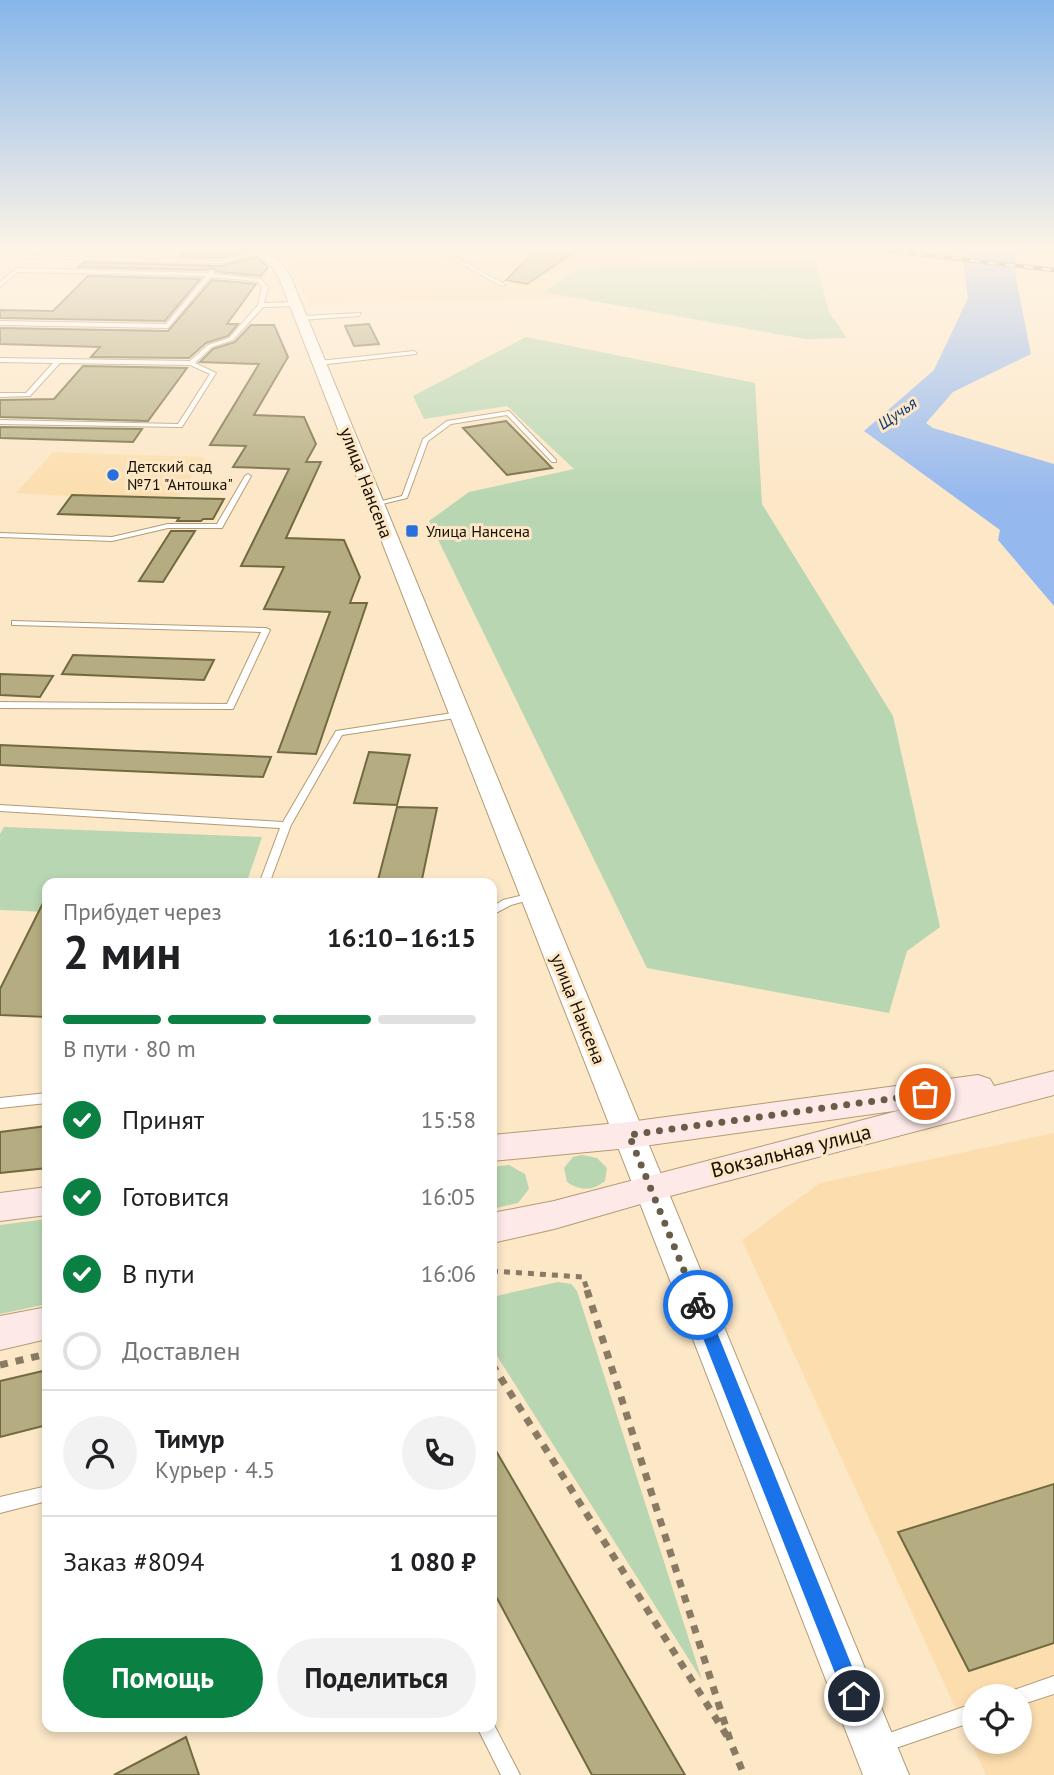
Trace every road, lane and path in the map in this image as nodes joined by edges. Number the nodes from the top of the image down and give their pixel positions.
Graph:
1 (236, 333) edge
2 (307, 333) edge
3 (414, 353) dead end
4 (0, 360) edge
5 (58, 361) junction
6 (191, 363) junction
7 (319, 363) junction
8 (0, 395) edge
9 (0, 422) edge
10 (554, 461) dead end
11 (248, 476) dead end
12 (374, 504) junction
13 (0, 535) edge
14 (15, 623) dead end
15 (0, 705) edge
16 (458, 715) junction
17 (0, 808) edge
18 (286, 825) junction
19 (266, 878) edge
20 (532, 896) junction
21 (497, 909) edge
22 (1054, 1076) edge
23 (1054, 1083) edge
24 (42, 1099) edge
25 (0, 1103) edge
26 (629, 1135) junction
27 (497, 1148) edge
28 (651, 1187) junction
29 (42, 1202) edge
30 (0, 1207) edge
31 (497, 1227) edge
32 (497, 1271) edge
33 (42, 1323) edge
34 (0, 1333) edge
35 (42, 1355) edge
36 (0, 1364) edge
37 (497, 1372) edge
38 (42, 1495) edge
39 (0, 1505) edge
40 (1054, 1685) edge
41 (1032, 1692) edge
42 (962, 1719) edge
43 (489, 1732) edge
44 (731, 1743) junction
45 (880, 1761) edge
46 (511, 1775) edge
47 (744, 1775) edge

1 - 6 lane
2 - 7 street, улица Нансена
3 - 7 lane
4 - 5 lane
5 - 6 lane
5 - 8 lane
6 - 9 lane
7 - 12 street, улица Нансена
10 - 12 lane
11 - 13 lane
12 - 16 street, улица Нансена
14 - 15 lane
16 - 18 lane
16 - 20 street, улица Нансена
17 - 18 lane
18 - 19 lane
20 - 21 lane
20 - 26 street, улица Нансена
22 - 26 main road, Вокзальная улица
23 - 28 main road, Вокзальная улица
24 - 25 lane
26 - 27 main road, Вокзальная улица
26 - 28 street, улица Нансена
28 - 31 main road, Вокзальная улица
28 - 45 street, улица Нансена
29 - 30 main road
32 - 44 path
33 - 34 main road
35 - 36 path
37 - 44 path
38 - 39 lane
40 - 41 lane
42 - 45 lane
43 - 46 lane
44 - 47 path

